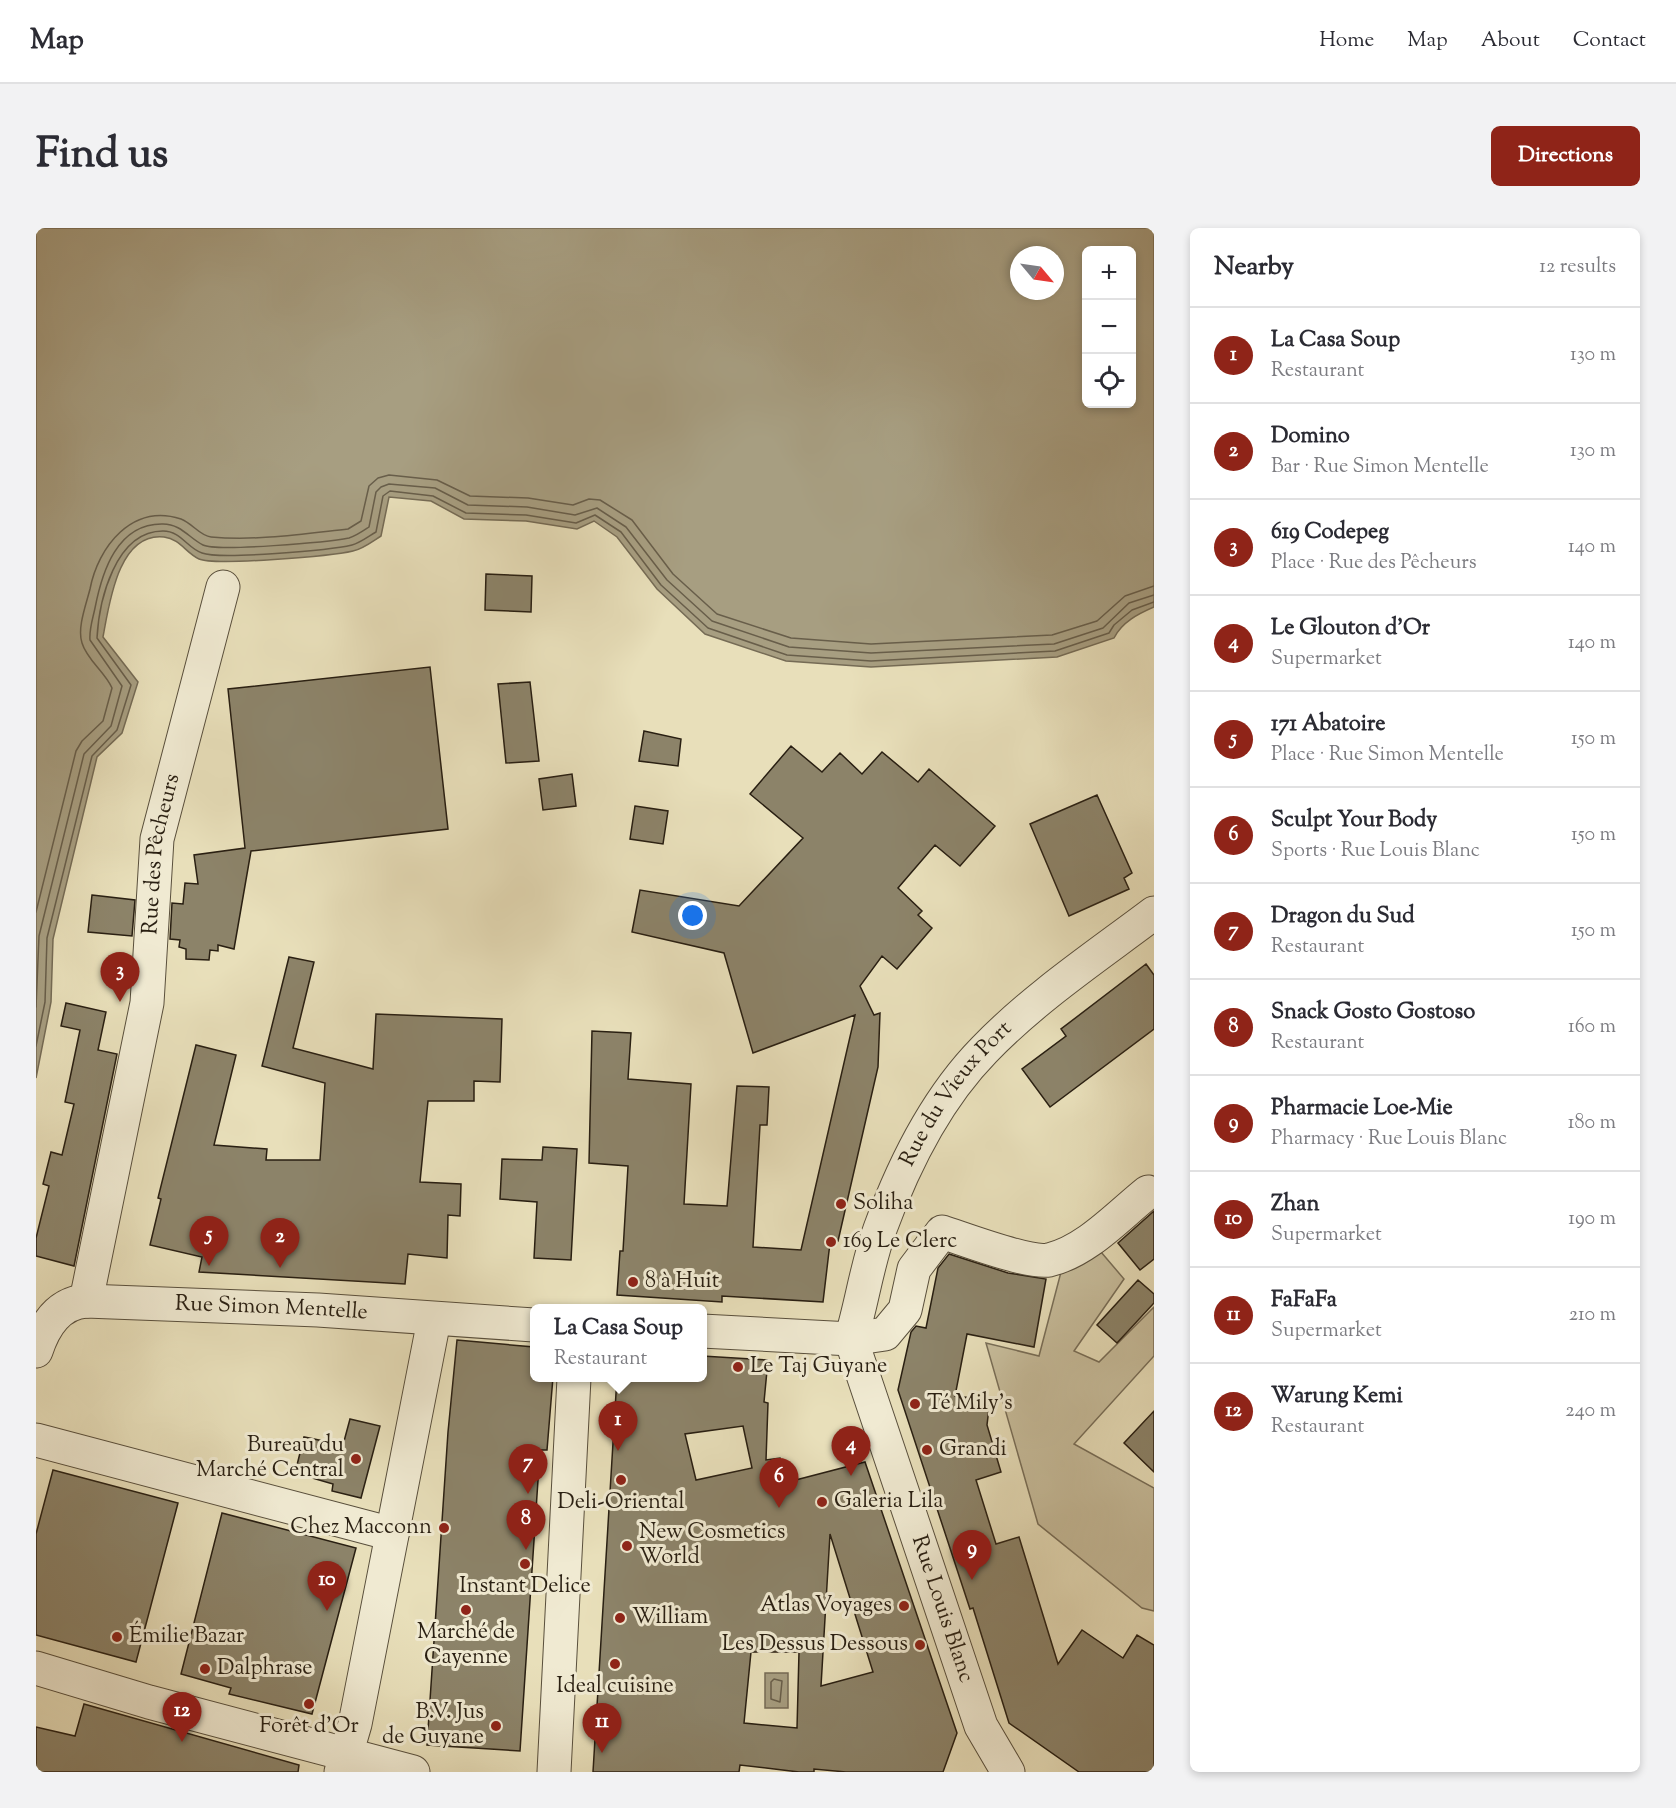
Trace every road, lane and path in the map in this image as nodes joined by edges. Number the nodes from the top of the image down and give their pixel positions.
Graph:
1 (223, 587) dead end
2 (1154, 913) edge
3 (1148, 1192) dead end
4 (86, 1301) junction
5 (434, 1320) junction
6 (530, 1325) edge
7 (707, 1331) edge
8 (851, 1339) junction
9 (36, 1351) edge
10 (574, 1382) edge
11 (36, 1440) edge
12 (392, 1534) junction
13 (36, 1668) edge
14 (343, 1764) edge
15 (413, 1772) edge
16 (554, 1772) edge
17 (1008, 1772) edge

1 - 4 street, Rue des Pêcheurs
2 - 8 street, Rue du Vieux Port
3 - 8 street
4 - 5 street, Rue Simon Mentelle
4 - 9 street, Rue Simon Mentelle
5 - 6 street, Rue Simon Mentelle
5 - 12 street
7 - 8 street
8 - 17 street, Rue Louis Blanc
10 - 16 street
11 - 12 street
12 - 14 street
13 - 14 street
14 - 15 street

